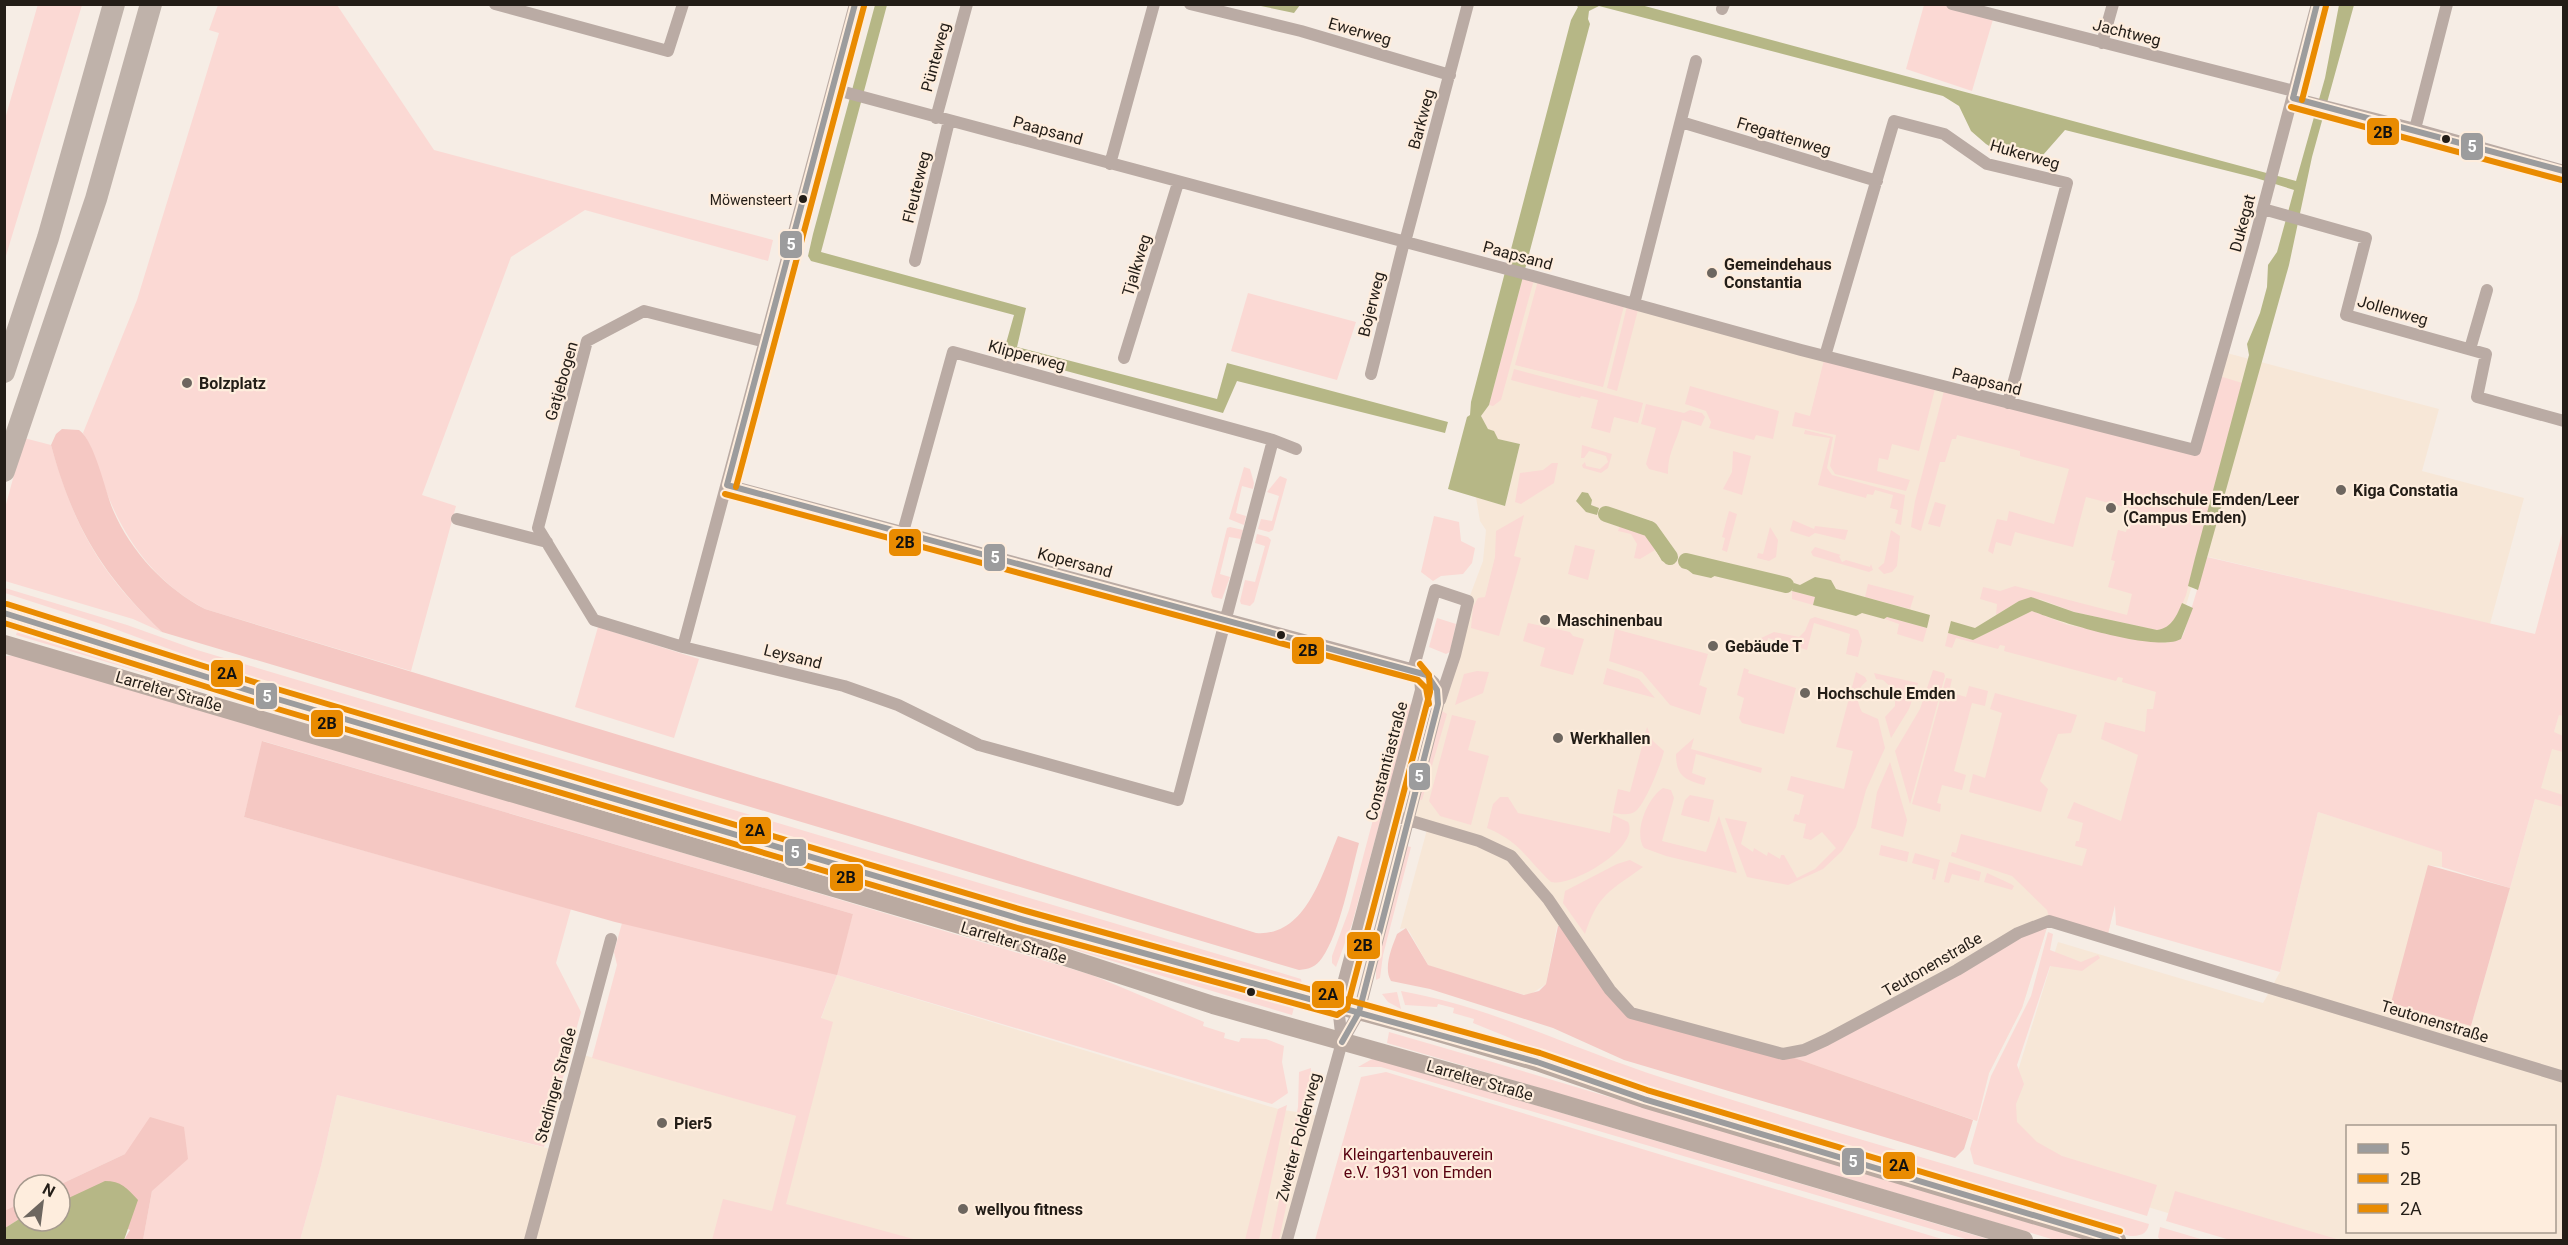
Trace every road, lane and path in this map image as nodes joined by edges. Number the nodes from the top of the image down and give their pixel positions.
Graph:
1 (114, 4) edge
2 (151, 4) edge
3 (495, 4) edge
4 (683, 4) edge
5 (855, 4) edge
6 (967, 4) edge
7 (1154, 4) edge
8 (1190, 4) edge
9 (1468, 4) edge
10 (1952, 4) edge
11 (2113, 4) edge
12 (2317, 4) edge
13 (2447, 4) edge
14 (2102, 43) junction
15 (1696, 61) dead end
16 (1450, 75) junction
17 (833, 89) junction
18 (2294, 94) junction
19 (936, 118) junction
20 (949, 121) junction
21 (1681, 122) junction
22 (2415, 129) junction
23 (1110, 164) junction
24 (2564, 171) edge
25 (1877, 182) junction
26 (1178, 183) junction
27 (2263, 209) junction
28 (1404, 242) junction
29 (915, 261) dead end
30 (2487, 291) dead end
31 (1634, 304) junction
32 (766, 342) junction
33 (2470, 349) junction
34 (1825, 356) junction
35 (1124, 358) dead end
36 (4, 372) edge
37 (1371, 374) dead end
38 (2008, 403) junction
39 (2564, 421) edge
40 (1273, 440) junction
41 (1296, 449) dead end
42 (2195, 450) joint
43 (4, 471) edge
44 (728, 485) junction
45 (457, 519) dead end
46 (903, 532) junction
47 (547, 542) junction
48 (4, 613) edge
49 (1227, 619) junction
50 (627, 630) joint
51 (4, 644) edge
52 (683, 647) junction
53 (1413, 670) junction
54 (1438, 704) junction
55 (1388, 814) junction
56 (1409, 820) junction
57 (611, 939) dead end
58 (1338, 1006) junction
59 (1359, 1012) junction
60 (1342, 1042) junction
61 (2564, 1077) edge
62 (530, 1240) edge
63 (1287, 1240) edge
64 (2024, 1240) edge
65 (2117, 1240) edge

1 - 36 highway
2 - 43 highway
3 - 4 street
5 - 17 street
6 - 19 street, Pünteweg
7 - 23 street
8 - 16 street, Ewerweg
9 - 16 street, Barkweg
10 - 14 street, Jachtweg
11 - 14 street
12 - 18 street, Dukegat
13 - 22 street
14 - 18 street, Jachtweg
15 - 21 street
16 - 28 street, Barkweg
17 - 19 street, Paapsand
17 - 32 street
18 - 22 street, Jachtweg
18 - 27 street, Dukegat
19 - 20 street, Paapsand
20 - 23 street, Paapsand
20 - 29 street, Fleuteweg
21 - 25 street, Fregattenweg
21 - 31 street
22 - 24 street, Jachtweg
23 - 26 street, Paapsand
25 - 34 street, Hukerweg
25 - 38 street, Hukerweg
26 - 28 street, Paapsand
26 - 35 street, Tjalkweg
27 - 33 street, Jollenweg
27 - 42 street, Dukegat
28 - 31 street, Paapsand
28 - 37 street, Bojerweg
30 - 33 street
31 - 34 street, Paapsand
32 - 44 street
32 - 47 street, Gatjebogen
33 - 39 street
34 - 38 street, Paapsand
38 - 42 street, Paapsand
40 - 41 street, Klipperweg
40 - 46 street, Klipperweg
40 - 49 street
44 - 46 street, Kopersand
44 - 52 street
45 - 47 street
46 - 49 street, Kopersand
47 - 50 street, Gatjebogen
48 - 58 street, Larrelter Straße
49 - 52 street, Leysand
49 - 53 street, Kopersand
50 - 52 street, Leysand
51 - 60 street, Larrelter Straße
53 - 54 street
53 - 54 street
53 - 55 street, Constantiastraße
54 - 56 street
55 - 56 street, Teutonenstraße
55 - 58 street, Constantiastraße
56 - 59 street
56 - 61 street, Teutonenstraße
57 - 62 street, Stedinger Straße
58 - 59 street, Larrelter Straße
58 - 60 street, Zweiter Polderweg
59 - 60 street, Zweiter Polderweg
59 - 65 street, Larrelter Straße
60 - 63 street, Zweiter Polderweg
60 - 64 street, Larrelter Straße

